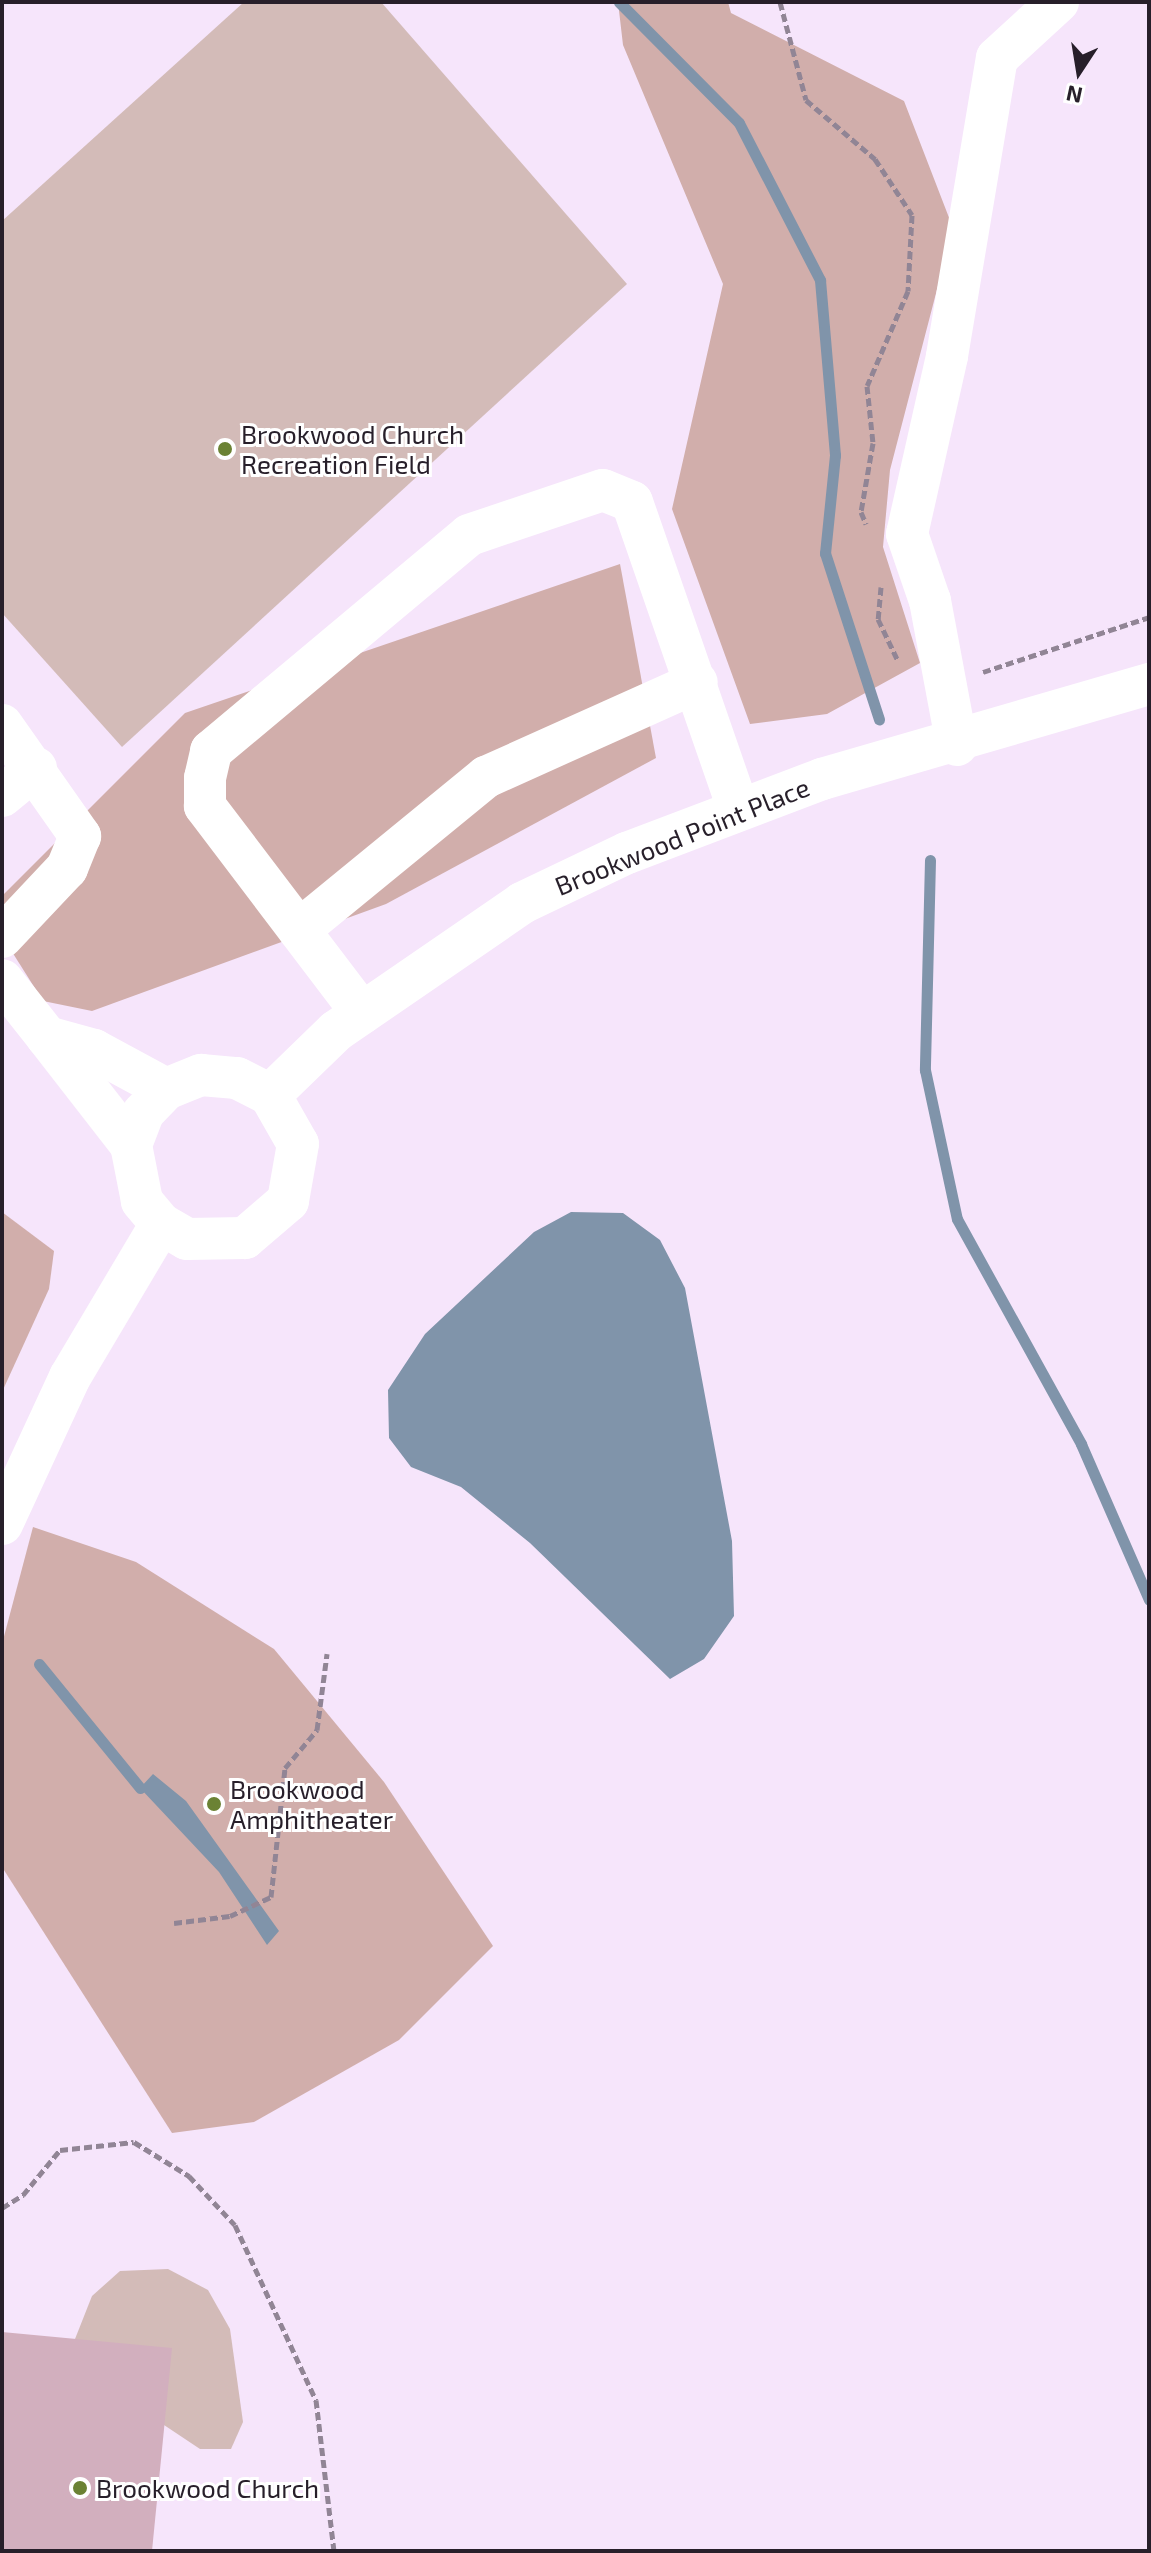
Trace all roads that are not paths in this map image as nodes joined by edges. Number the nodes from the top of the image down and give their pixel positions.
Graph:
1 (1058, 2) edge
2 (697, 682) junction
3 (1149, 684) edge
4 (2, 725) edge
5 (957, 745) junction
6 (36, 768) junction
7 (2, 796) edge
8 (738, 808) junction
9 (299, 930) junction
10 (2, 937) edge
11 (2, 980) edge
12 (362, 1013) junction
13 (47, 1037) junction
14 (166, 1089) junction
15 (270, 1095) junction
16 (131, 1145) junction
17 (161, 1224) junction
18 (2, 1524) edge

1 - 5 street
2 - 8 street
2 - 9 street
2 - 9 street
3 - 5 street, Brookwood Point Place
4 - 6 street
5 - 8 street, Brookwood Point Place
6 - 7 street
6 - 10 street
8 - 12 street, Brookwood Point Place
9 - 12 street
11 - 13 street
12 - 15 street, Brookwood Point Place
13 - 14 street
13 - 16 street
14 - 15 street
14 - 16 street
15 - 17 street
16 - 17 street
17 - 18 street

